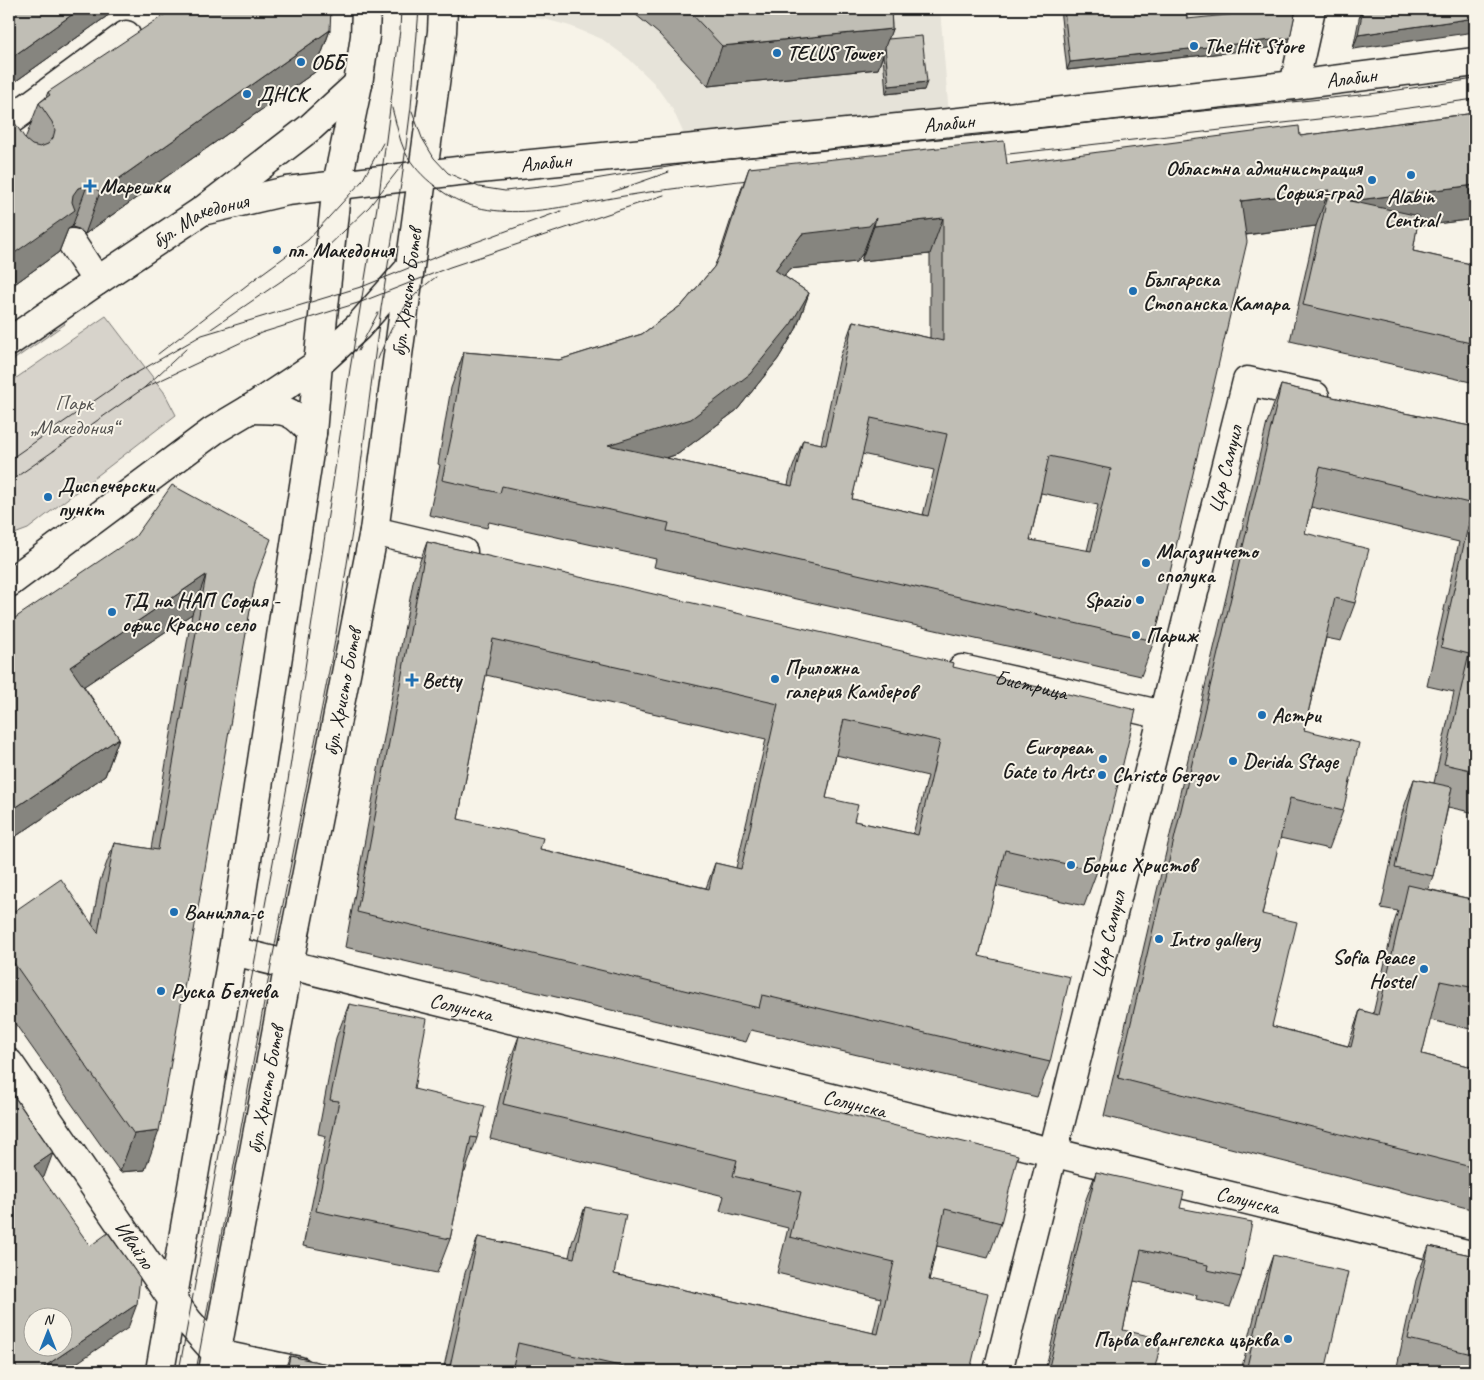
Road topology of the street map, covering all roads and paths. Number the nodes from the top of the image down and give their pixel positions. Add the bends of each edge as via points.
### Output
1 (366, 9) edge
2 (443, 9) edge
3 (1311, 9) edge
4 (126, 36) dead end
5 (1475, 62) edge
6 (358, 84) junction
7 (1294, 85) junction
8 (9, 122) edge
9 (422, 176) junction
10 (336, 184) junction
11 (202, 211) junction
12 (72, 243) edge
13 (409, 269) junction
14 (97, 281) junction
15 (9, 342) edge
16 (318, 364) junction
17 (1342, 402) edge
18 (250, 409) junction
19 (312, 432) junction
20 (374, 531) junction
21 (486, 558) edge
22 (9, 583) edge
23 (940, 664) edge
24 (1163, 715) junction
25 (233, 951) junction
26 (289, 964) junction
27 (9, 1063) edge
28 (1053, 1152) junction
29 (1475, 1256) edge
30 (172, 1299) junction
31 (215, 1362) edge
32 (160, 1371) edge
33 (299, 1371) edge
34 (998, 1371) edge

1 - 6 street
2 - 9 street, бул. Христо Ботев
3 - 7 street
4 - 8 street
5 - 7 street, Алабин
6 - 10 street
6 - 11 street via 311,127
7 - 9 street, Алабин
9 - 10 street, бул. Македония
9 - 13 street, бул. Христо Ботев
10 - 11 street, бул. Македония via 287,191
10 - 16 street
11 - 14 street, бул. Македония
12 - 14 street
13 - 16 street via 358,328
13 - 20 street, бул. Христо Ботев
14 - 15 street, бул. Македония
16 - 18 street
16 - 19 street
17 - 24 street, Цар Самуил via 1247,381
18 - 19 street via 291,412
18 - 22 street via 213,431
19 - 25 street
20 - 21 street
20 - 26 street, бул. Христо Ботев
23 - 24 street, Бистрица
24 - 28 street, Цар Самуил
25 - 26 street, Солунска
25 - 30 street
26 - 28 street, Солунска
26 - 31 street, бул. Христо Ботев
27 - 30 street, Ивайло
28 - 29 street, Солунска
28 - 34 street, Цар Самуил
30 - 31 street, Ивайло
30 - 32 street
31 - 33 street

